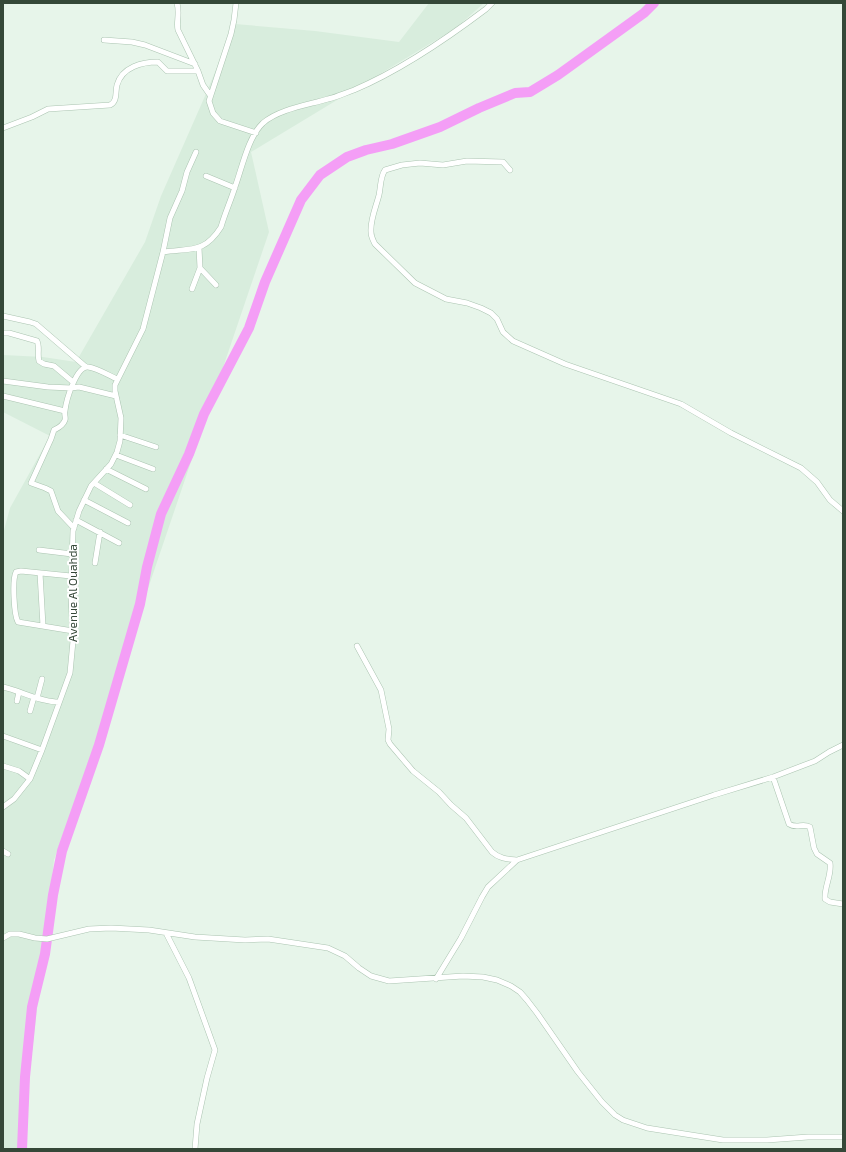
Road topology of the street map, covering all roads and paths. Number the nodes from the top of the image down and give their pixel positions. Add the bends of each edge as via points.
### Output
1 (177, 3) edge
2 (236, 3) edge
3 (492, 3) edge
4 (104, 40) dead end
5 (195, 64) junction
6 (198, 71) junction
7 (210, 95) junction
8 (3, 128) edge
9 (256, 133) junction
10 (196, 152) dead end
11 (510, 170) dead end
12 (206, 176) dead end
13 (235, 188) junction
14 (199, 248) junction
15 (163, 252) junction
16 (200, 268) junction
17 (216, 285) dead end
18 (192, 288) dead end
19 (3, 316) edge
20 (3, 333) edge
21 (86, 367) junction
22 (116, 379) junction
23 (3, 381) edge
24 (73, 382) junction
25 (72, 388) junction
26 (3, 396) edge
27 (116, 396) junction
28 (65, 411) junction
29 (120, 435) junction
30 (156, 447) dead end
31 (116, 455) junction
32 (153, 469) dead end
33 (106, 470) junction
34 (94, 483) junction
35 (146, 489) dead end
36 (84, 500) junction
37 (130, 504) dead end
38 (843, 511) edge
39 (76, 520) junction
40 (128, 523) dead end
41 (74, 528) junction
42 (100, 532) junction
43 (119, 543) dead end
44 (39, 550) dead end
45 (72, 554) junction
46 (95, 563) dead end
47 (40, 573) junction
48 (71, 576) junction
49 (43, 626) junction
50 (73, 631) junction
51 (358, 646) dead end
52 (42, 679) dead end
53 (3, 687) edge
54 (19, 692) junction
55 (35, 698) junction
56 (17, 701) dead end
57 (59, 702) junction
58 (30, 711) dead end
59 (3, 736) edge
60 (843, 745) edge
61 (42, 750) junction
62 (3, 766) edge
63 (774, 777) junction
64 (30, 779) junction
65 (3, 807) edge
66 (517, 860) junction
67 (843, 904) edge
68 (166, 932) junction
69 (3, 938) edge
70 (436, 979) junction
71 (843, 1137) edge
72 (195, 1149) edge

1 - 5 street via 177,27
2 - 7 street via 231,34
3 - 9 street via 432,48 385,74 330,99 282,113 263,123
4 - 5 street via 145,45
5 - 6 street
6 - 7 street
6 - 8 street via 167,71 158,62 149,62 126,70 120,77 113,104 48,109
7 - 9 street via 213,113 220,121
9 - 13 street
10 - 15 street, Avenue Al Ouahda via 170,218
11 - 38 street via 503,162 467,161 443,165 408,164 385,170 372,223 372,239 415,283 446,299 467,303 491,313 503,332 513,341 565,364 696,411 801,468
12 - 13 street
13 - 14 street via 221,227 204,246
14 - 15 street
14 - 16 street
15 - 22 street, Avenue Al Ouahda via 144,329
16 - 17 street
16 - 18 street
19 - 21 street via 36,324
20 - 24 street via 37,341 39,361 54,366
21 - 22 street
21 - 24 street via 77,374
22 - 27 street, Avenue Al Ouahda
23 - 25 street
24 - 25 street
25 - 27 street via 79,387
25 - 28 street
26 - 28 street
27 - 29 street, Avenue Al Ouahda via 121,418
28 - 41 street via 65,420 60,428 54,430 31,483 51,491 58,511
29 - 30 street
29 - 31 street, Avenue Al Ouahda
31 - 32 street
31 - 33 street, Avenue Al Ouahda
33 - 34 street, Avenue Al Ouahda
33 - 35 street
34 - 36 street, Avenue Al Ouahda
34 - 37 street
36 - 39 street, Avenue Al Ouahda
36 - 40 street
39 - 41 street, Avenue Al Ouahda
39 - 42 street
41 - 45 street, Avenue Al Ouahda
42 - 43 street
42 - 46 street
44 - 45 street
45 - 48 street, Avenue Al Ouahda
47 - 48 street
47 - 49 street
47 - 49 street via 16,572 16,620 20,624
48 - 50 street, Avenue Al Ouahda
49 - 50 street
50 - 57 street, Avenue Al Ouahda via 70,673
51 - 66 street via 381,690 390,744 413,771 440,792 466,818 492,852 504,859
52 - 55 street
53 - 54 street
54 - 55 street
54 - 56 street
55 - 57 street
55 - 58 street
57 - 61 street, Avenue Al Ouahda
59 - 61 street
60 - 63 street via 815,761
61 - 64 street, Avenue Al Ouahda
62 - 64 street
63 - 66 street
63 - 67 street via 789,824 810,827 817,854 830,863 824,899
64 - 65 street, Avenue Al Ouahda via 14,799
66 - 70 street via 488,887
68 - 69 street via 111,928 89,929 48,939 19,934 10,934
68 - 70 street via 245,940 268,939 319,946 338,952 371,976 381,979
68 - 72 street via 189,978 215,1050 197,1124
70 - 71 street via 483,977 497,980 520,992 578,1072 602,1102 622,1120 647,1128 724,1140

